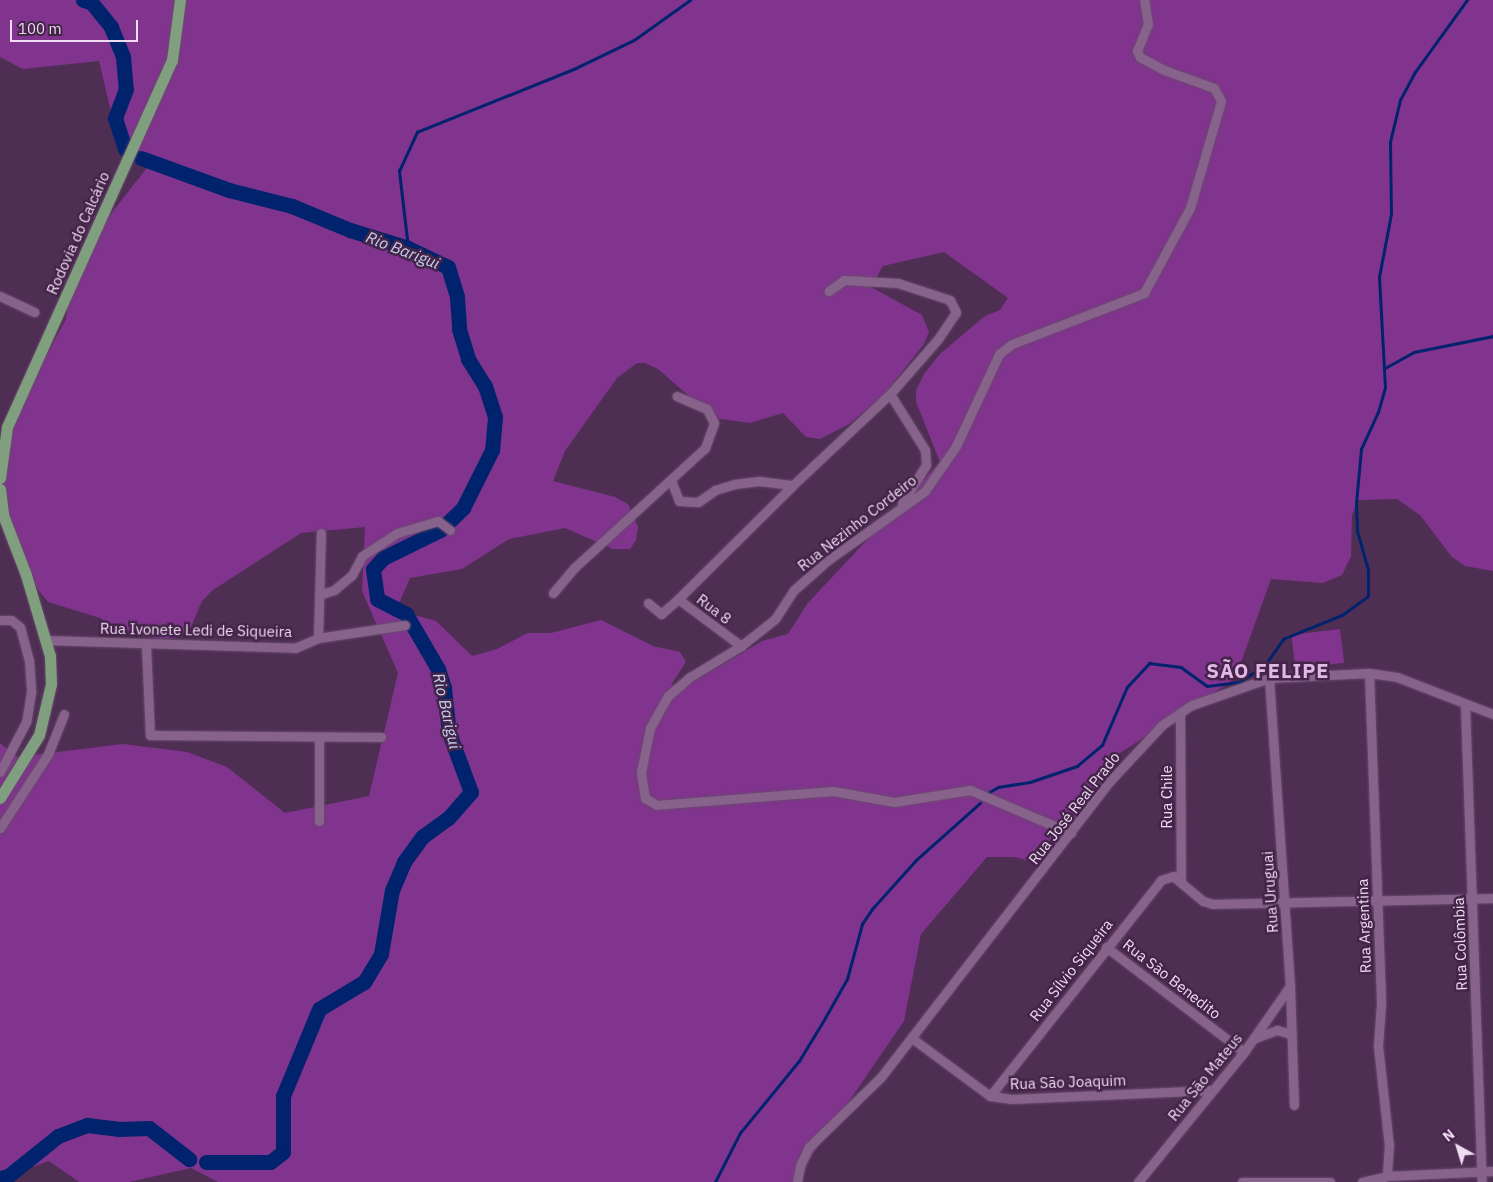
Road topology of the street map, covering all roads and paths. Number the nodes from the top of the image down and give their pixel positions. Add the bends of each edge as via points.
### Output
1 (180, 0) edge
2 (1144, 0) edge
3 (829, 291) dead end
4 (0, 296) edge
5 (34, 312) dead end
6 (890, 394) junction
7 (677, 396) dead end
8 (0, 478) edge
9 (671, 480) junction
10 (792, 485) junction
11 (0, 489) edge
12 (898, 510) junction
13 (450, 530) dead end
14 (321, 533) dead end
15 (553, 593) dead end
16 (319, 594) junction
17 (678, 599) junction
18 (648, 603) dead end
19 (0, 620) edge
20 (405, 625) dead end
21 (318, 638) junction
22 (45, 640) junction
23 (146, 645) junction
24 (741, 646) junction
25 (1369, 673) junction
26 (1269, 678) junction
27 (1465, 705) junction
28 (1180, 713) junction
29 (64, 714) dead end
30 (1493, 714) edge
31 (320, 737) junction
32 (381, 737) dead end
33 (0, 772) edge
34 (0, 798) edge
35 (319, 821) dead end
36 (0, 828) edge
37 (1071, 833) junction
38 (1181, 880) junction
39 (1493, 898) edge
40 (1472, 899) junction
41 (1284, 900) junction
42 (1377, 903) junction
43 (1106, 946) junction
44 (1290, 986) junction
45 (1291, 1034) junction
46 (1254, 1038) junction
47 (913, 1039) junction
48 (1244, 1052) junction
49 (1213, 1090) junction
50 (990, 1096) junction
51 (1294, 1104) dead end
52 (1493, 1171) edge
53 (1482, 1172) junction
54 (1387, 1176) junction
55 (1297, 1181) edge
56 (797, 1182) edge
57 (1138, 1182) edge
58 (1242, 1182) edge
59 (1330, 1182) edge
60 (1362, 1182) edge
61 (1482, 1182) edge

1 - 8 main road, Rodovia do Calcário via 172,60 7,427
2 - 12 street, Rua Nezinho Cordeiro via 1148,24 1137,51 1145,61 1214,88 1221,102 1193,201 1150,282 1138,296 1012,344 999,354 956,446 925,491
3 - 6 street via 844,280 862,279 898,283 950,300 956,312 938,339
4 - 5 street
6 - 10 street
6 - 12 street via 925,450 926,465
7 - 9 street via 707,409 714,423 705,448
9 - 10 street via 679,501 688,502 698,502 715,490 735,484 759,481
9 - 15 street via 574,568
10 - 17 street
11 - 22 main road via 3,515 26,574
12 - 24 street, Rua Nezinho Cordeiro via 828,560 794,590 775,619
13 - 16 street via 438,521 397,533 362,556 352,576 334,590
14 - 16 street
16 - 21 street
17 - 18 street, Rua 8 via 661,614
17 - 24 street, Rua 8
19 - 33 street via 11,620 20,627 29,660 31,692 26,722
20 - 21 street, Rua Ivonete Ledi de Siqueira
21 - 23 street, Rua Ivonete Ledi de Siqueira via 295,648
22 - 23 street, Rua Ivonete Ledi de Siqueira
22 - 34 main road via 51,684 39,735
23 - 31 street via 150,735
24 - 37 street, Rua Nezinho Cordeiro via 690,677 668,696 650,728 641,772 645,798 657,805 833,791 894,802 970,790
25 - 26 street, Rua José Real Prado
25 - 27 street, Rua José Real Prado via 1397,677
25 - 42 street, Rua Argentina
26 - 28 street, Rua José Real Prado via 1192,705
26 - 41 street, Rua Uruguai
27 - 30 street, Rua José Real Prado
27 - 40 street, Rua Colômbia
28 - 37 street, Rua José Real Prado via 1162,725 1110,781
28 - 38 street, Rua Chile
29 - 36 street via 48,754
31 - 32 street
31 - 35 street
37 - 47 street, Rua José Real Prado
38 - 41 street via 1203,901 1213,904
38 - 43 street, Rua Sílvio Siqueira via 1173,876 1161,880
39 - 40 street
40 - 42 street
40 - 53 street, Rua Colômbia
41 - 42 street
41 - 44 street, Rua Uruguai
42 - 54 street, Rua Argentina via 1381,1004 1378,1046 1390,1146
43 - 48 street, Rua São Benedito
43 - 50 street, Rua Sílvio Siqueira
44 - 45 street, Rua Uruguai
44 - 46 street, Rua São Mateus
45 - 46 street via 1277,1030
45 - 51 street, Rua Uruguai
46 - 48 street, Rua São Mateus
47 - 50 street, Rua São Joaquim
47 - 56 street, Rua José Real Prado via 881,1077 809,1147
48 - 49 street, Rua São Mateus
49 - 50 street, Rua São Joaquim via 1012,1099
49 - 57 street, Rua São Mateus
52 - 53 street
53 - 54 street
53 - 61 street, Rua Colômbia
54 - 60 street
55 - 58 street
55 - 59 street

